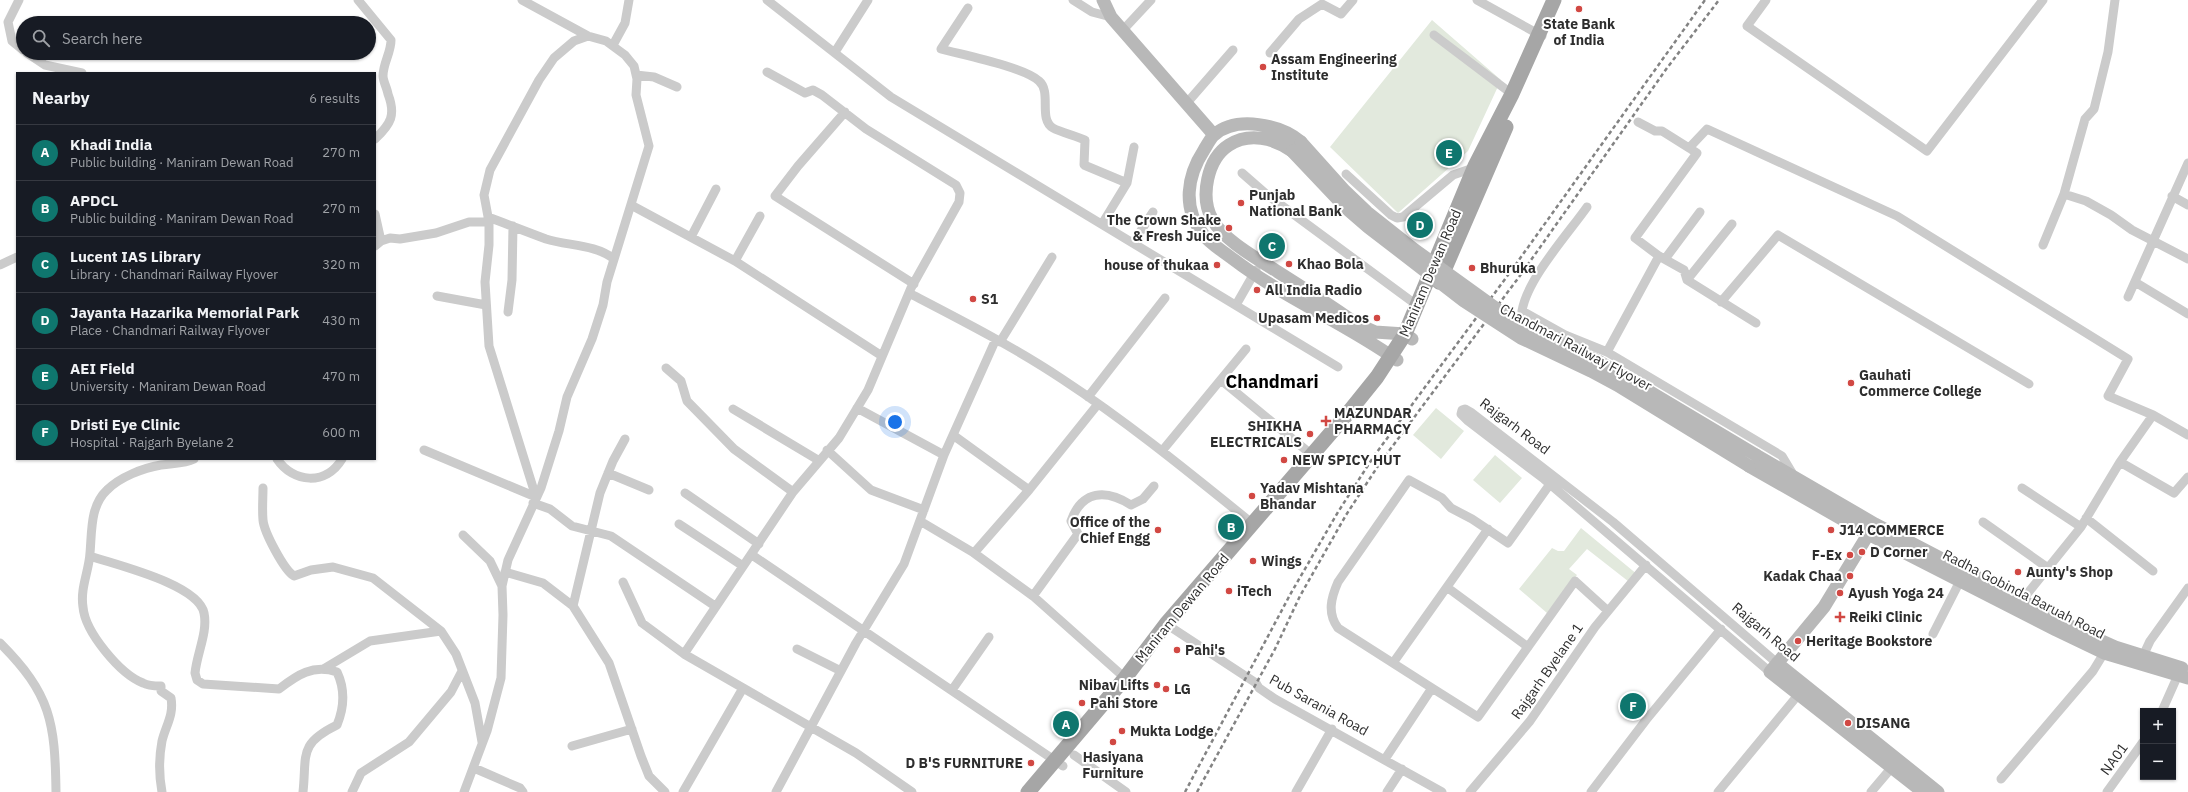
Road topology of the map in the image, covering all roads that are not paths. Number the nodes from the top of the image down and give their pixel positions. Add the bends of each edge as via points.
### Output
1 (19, 0) edge
2 (358, 0) edge
3 (522, 0) edge
4 (629, 0) edge
5 (767, 0) edge
6 (868, 0) edge
7 (1073, 0) edge
8 (1104, 0) edge
9 (1151, 0) edge
10 (1353, 0) edge
11 (1477, 0) edge
12 (1554, 0) edge
13 (1564, 0) edge
14 (1766, 0) edge
15 (2043, 0) edge
16 (2115, 0) edge
17 (968, 8) dead end
18 (372, 16) edge
19 (1112, 16) junction
20 (376, 21) edge
21 (1123, 30) junction
22 (1434, 35) dead end
23 (588, 36) junction
24 (1542, 36) junction
25 (16, 44) edge
26 (613, 45) junction
27 (1233, 50) dead end
28 (835, 52) junction
29 (1270, 53) dead end
30 (37, 60) edge
31 (77, 72) edge
32 (768, 72) dead end
33 (636, 74) junction
34 (677, 88) dead end
35 (1512, 94) junction
36 (1186, 104) junction
37 (845, 112) junction
38 (1638, 122) dead end
39 (1214, 135) junction
40 (376, 138) edge
41 (1296, 146) junction
42 (1134, 147) dead end
43 (1689, 148) junction
44 (2188, 163) edge
45 (1480, 169) junction
46 (1242, 173) dead end
47 (1346, 174) dead end
48 (1127, 183) junction
49 (716, 189) dead end
50 (2064, 194) junction
51 (2172, 196) junction
52 (631, 205) junction
53 (2188, 205) edge
54 (1587, 207) dead end
55 (1153, 212) dead end
56 (1700, 212) dead end
57 (760, 216) dead end
58 (489, 219) junction
59 (376, 224) edge
60 (1102, 224) junction
61 (1732, 224) dead end
62 (513, 226) junction
63 (691, 237) junction
64 (2154, 241) junction
65 (378, 243) edge
66 (1134, 243) junction
67 (2043, 245) dead end
68 (16, 258) edge
69 (1052, 258) dead end
70 (1662, 258) junction
71 (614, 259) junction
72 (2188, 259) edge
73 (735, 261) junction
74 (1263, 262) junction
75 (0, 266) edge
76 (1252, 274) junction
77 (1686, 280) junction
78 (2135, 282) junction
79 (914, 284) junction
80 (909, 293) junction
81 (437, 296) dead end
82 (2128, 297) dead end
83 (1165, 298) dead end
84 (1722, 302) junction
85 (486, 305) junction
86 (1236, 305) junction
87 (1418, 306) junction
88 (508, 312) dead end
89 (2188, 314) edge
90 (1756, 323) dead end
91 (1409, 337) junction
92 (998, 340) junction
93 (1246, 349) dead end
94 (1606, 352) junction
95 (882, 356) junction
96 (1394, 358) junction
97 (1338, 367) dead end
98 (666, 368) dead end
99 (1221, 380) junction
100 (2029, 384) dead end
101 (1088, 397) junction
102 (1098, 404) junction
103 (857, 408) junction
104 (734, 409) dead end
105 (2153, 415) junction
106 (953, 435) junction
107 (2188, 435) edge
108 (625, 439) dead end
109 (424, 450) dead end
110 (827, 450) junction
111 (1162, 451) junction
112 (944, 455) junction
113 (1312, 455) junction
114 (192, 460) edge
115 (278, 460) edge
116 (341, 460) edge
117 (818, 460) junction
118 (2120, 462) junction
119 (608, 473) junction
120 (2188, 477) edge
121 (1550, 484) junction
122 (1792, 484) junction
123 (1154, 486) dead end
124 (263, 488) dead end
125 (2022, 488) dead end
126 (649, 490) dead end
127 (1029, 490) junction
128 (793, 492) junction
129 (685, 493) dead end
130 (535, 500) junction
131 (924, 510) junction
132 (2086, 518) junction
133 (920, 521) junction
134 (1983, 522) dead end
135 (679, 524) dead end
136 (1253, 524) junction
137 (2081, 527) junction
138 (1488, 529) junction
139 (1871, 529) junction
140 (592, 531) junction
141 (463, 535) dead end
142 (759, 544) junction
143 (974, 553) junction
144 (752, 555) junction
145 (90, 556) junction
146 (1646, 565) junction
147 (743, 566) junction
148 (2048, 568) junction
149 (2153, 571) dead end
150 (505, 572) junction
151 (1960, 581) junction
152 (623, 582) dead end
153 (502, 586) junction
154 (1448, 588) junction
155 (2188, 588) edge
156 (1033, 596) junction
157 (2018, 605) junction
158 (573, 606) junction
159 (715, 606) junction
160 (1608, 611) junction
161 (1169, 627) junction
162 (1721, 629) junction
163 (441, 631) junction
164 (863, 631) junction
165 (1933, 634) dead end
166 (989, 637) dead end
167 (0, 643) edge
168 (1528, 647) junction
169 (797, 649) dead end
170 (2104, 653) junction
171 (684, 654) junction
172 (2143, 656) junction
173 (1393, 663) junction
174 (325, 668) junction
175 (1773, 668) junction
176 (462, 671) junction
177 (841, 671) junction
178 (2185, 674) edge
179 (1125, 678) junction
180 (743, 688) junction
181 (1432, 688) junction
182 (952, 690) junction
183 (1798, 694) junction
184 (2164, 708) edge
185 (810, 728) junction
186 (632, 729) junction
187 (1332, 729) junction
188 (482, 743) junction
189 (2142, 744) edge
190 (572, 746) dead end
191 (1074, 755) junction
192 (1385, 759) junction
193 (1059, 763) junction
194 (1893, 766) junction
195 (474, 768) junction
196 (1402, 770) junction
197 (2001, 779) dead end
198 (56, 792) edge
199 (162, 792) edge
200 (303, 792) edge
201 (352, 792) edge
202 (464, 792) edge
203 (523, 792) edge
204 (665, 792) edge
205 (683, 792) edge
206 (776, 792) edge
207 (912, 792) edge
208 (1028, 792) edge
209 (1040, 792) edge
210 (1126, 792) edge
211 (1296, 792) edge
212 (1387, 792) edge
213 (1442, 792) edge
214 (1470, 792) edge
215 (1591, 792) edge
216 (1718, 792) edge
217 (1871, 792) edge
218 (1923, 792) edge
219 (1938, 792) edge
220 (2107, 792) edge

1 - 25 street via 8,22 12,41
2 - 18 street
3 - 23 street
4 - 26 street via 625,23
5 - 28 street
6 - 28 street
7 - 19 street via 1092,12
8 - 19 main road
9 - 21 street
10 - 29 street via 1341,14 1322,4 1300,19
11 - 24 street
12 - 24 main road, Maniram Dewan Road
13 - 24 main road, Maniram Dewan Road
14 - 15 street via 1747,26 1927,151
16 - 50 street via 2108,52 2094,109 2085,120
17 - 48 street via 941,49 1024,72 1040,81 1045,92 1046,118 1052,128 1085,140 1084,165
19 - 21 main road
20 - 40 street via 391,40 391,51 383,76 393,108 386,128
21 - 36 main road
22 - 35 street
23 - 26 street
23 - 58 street via 574,41 554,58 523,109 490,170 484,195
24 - 35 main road, Maniram Dewan Road
24 - 45 main road, Maniram Dewan Road
26 - 33 street via 634,66
27 - 36 street
28 - 60 street via 891,97
30 - 31 street via 46,66
32 - 37 street via 805,93 813,90
33 - 34 street via 654,76
33 - 52 street via 636,95 649,146
35 - 45 main road, Maniram Dewan Road
36 - 39 main road
37 - 79 street via 866,129 956,185 960,193 959,202
37 - 79 street via 775,196
38 - 43 street via 1655,131 1662,131
39 - 41 main road, Chandmari Railway Flyover via 1227,129 1255,124 1291,134
39 - 76 main road via 1192,171 1188,186 1193,216 1203,235
41 - 74 main road, Chandmari Railway Flyover via 1266,138 1237,141 1221,152 1209,174 1206,197 1212,220 1226,236
41 - 122 main road, Chandmari Railway Flyover, bridge via 1367,212 1415,250 1508,316 1538,334 1600,362 1756,455
41 - 122 main road, Chandmari Railway Flyover, bridge via 1346,208 1464,301 1521,338 1617,385 1749,466
42 - 48 street
43 - 70 street via 1697,153 1636,238
43 - 105 street via 1707,129 1897,216 2128,359 2108,396
44 - 51 street
45 - 47 street via 1453,175 1403,217 1397,218
45 - 87 main road, Maniram Dewan Road
45 - 91 main road, Maniram Dewan Road via 1452,255
46 - 87 street via 1266,194
48 - 60 street
49 - 63 street
50 - 64 street via 2086,201
50 - 67 street
51 - 53 street
51 - 64 street
52 - 63 street
52 - 71 street
54 - 94 street via 1524,298 1522,311 1564,335
55 - 66 street
56 - 70 street
57 - 73 street
58 - 62 street
58 - 65 street via 469,222 436,233
58 - 85 street
59 - 65 street
60 - 66 street
61 - 77 street
62 - 71 street via 548,239 591,248
62 - 88 street via 512,280
63 - 73 street
64 - 72 street
64 - 78 street
66 - 86 street
68 - 75 street
69 - 92 street
70 - 77 street via 1684,270
70 - 94 street
71 - 130 street via 603,306 567,397 557,438
73 - 95 street
74 - 76 street
74 - 91 main road via 1358,324 1375,332
76 - 86 street
76 - 96 main road
77 - 84 street
78 - 82 street
78 - 89 street
79 - 80 street
80 - 92 street
80 - 95 street
81 - 85 street
83 - 101 street
84 - 90 street
84 - 100 street via 1778,235
85 - 130 street via 489,346
86 - 97 street
87 - 91 main road, Maniram Dewan Road
91 - 96 main road, Maniram Dewan Road
92 - 101 street via 1062,378
92 - 106 street
93 - 99 street
94 - 122 street via 1782,456
95 - 103 street via 868,390
96 - 113 main road, Maniram Dewan Road
96 - 161 main road, Maniram Dewan Road via 1384,382 1355,418
98 - 128 street via 680,381 687,401 734,449
99 - 111 street
99 - 113 street
101 - 102 street
102 - 111 street
102 - 127 street
103 - 110 street
103 - 112 street
104 - 117 street
105 - 107 street
105 - 118 street
106 - 112 street
106 - 127 street
108 - 119 street
109 - 130 street
110 - 117 street
110 - 131 street via 871,490
111 - 136 street
112 - 131 street
113 - 136 main road, Maniram Dewan Road
114 - 145 street via 146,469 106,490 94,512
115 - 116 street via 292,474 304,479 316,478 329,472
117 - 128 street
118 - 120 street via 2174,493
118 - 132 street
119 - 126 street
119 - 140 street via 600,493
121 - 138 street via 1508,543
121 - 146 street, Rajgarh Road
121 - 175 street, Rajgarh Road via 1468,421 1461,414 1462,410 1472,413 1613,522
122 - 139 main road, Radha Gobinda Baruah Road
123 - 156 street via 1143,499 1131,505 1119,497 1104,494 1088,498 1075,508 1071,521 1078,534
124 - 163 street via 263,521 270,541 288,573 294,576 311,570 333,567 373,578
125 - 137 street
127 - 143 street
128 - 142 street
129 - 142 street
130 - 140 street via 572,526
130 - 150 street
131 - 133 street
132 - 137 street
132 - 149 street
133 - 143 street
133 - 164 street via 904,564
134 - 148 street
135 - 147 street
136 - 161 main road, Maniram Dewan Road
137 - 148 street
138 - 154 street
138 - 173 street via 1451,508 1429,489 1409,480 1338,582 1330,611 1332,620 1338,628
139 - 151 main road, Radha Gobinda Baruah Road
139 - 157 main road, Radha Gobinda Baruah Road
139 - 175 main road via 1824,607
140 - 158 street
140 - 159 street via 611,536
141 - 153 street via 490,561
142 - 144 street
143 - 156 street
144 - 147 street
144 - 164 street
145 - 174 street via 172,583 198,599 204,611 205,624 195,673 197,680 203,684 279,689 298,674
145 - 199 street via 82,594 85,617 90,630 134,679 147,685 161,686 161,691 171,698 173,710 162,743
146 - 160 street, Rajgarh Byelane 1
146 - 162 street, Rajgarh Road
147 - 159 street
148 - 157 street
150 - 153 street
150 - 158 street via 543,583
151 - 157 main road, Radha Gobinda Baruah Road
151 - 165 street
152 - 171 street via 642,623
153 - 188 street via 501,678
154 - 168 street
154 - 173 street
155 - 172 street via 2150,641
156 - 179 street
157 - 170 main road, Radha Gobinda Baruah Road
157 - 172 main road, Radha Gobinda Baruah Road
158 - 186 street via 609,663
159 - 171 street
160 - 168 street via 1575,581
160 - 214 street, Rajgarh Byelane 1 via 1564,669 1530,722
161 - 179 main road, Maniram Dewan Road
161 - 187 street, Pub Sarania Road via 1256,683 1258,688
161 - 191 main road, Maniram Dewan Road
162 - 175 street, Rajgarh Road
162 - 215 street
163 - 174 street via 370,641
163 - 176 street via 456,654
164 - 177 street
164 - 182 street
166 - 182 street
167 - 198 street via 35,684 48,708 52,728
168 - 181 street via 1478,717
169 - 177 street
170 - 178 main road, Radha Gobinda Baruah Road
170 - 197 street via 2093,671
171 - 180 street
172 - 178 main road, Radha Gobinda Baruah Road
173 - 181 street
174 - 200 street via 337,672 341,681 343,712 337,725 321,733 311,743 305,755
175 - 183 main road, Rajgarh Road
175 - 219 main road, Rajgarh Road
176 - 188 street via 475,703
176 - 201 street via 451,692 409,742 361,773
177 - 185 street
178 - 184 street
179 - 193 main road, Maniram Dewan Road
180 - 185 street
180 - 205 street
181 - 192 street
182 - 193 street
183 - 194 main road, Rajgarh Road
183 - 216 street
185 - 206 street
185 - 207 street via 856,753
186 - 190 street
186 - 204 street via 649,776
187 - 192 street, Pub Sarania Road
187 - 211 street
188 - 195 street
189 - 220 street, NA01
191 - 193 main road, Maniram Dewan Road
191 - 210 street
192 - 196 street, Pub Sarania Road
193 - 208 main road, Maniram Dewan Road
193 - 209 main road, Maniram Dewan Road
194 - 217 street
194 - 218 main road, Rajgarh Road
195 - 202 street
195 - 203 street via 520,788
196 - 212 street
196 - 213 street, Pub Sarania Road

